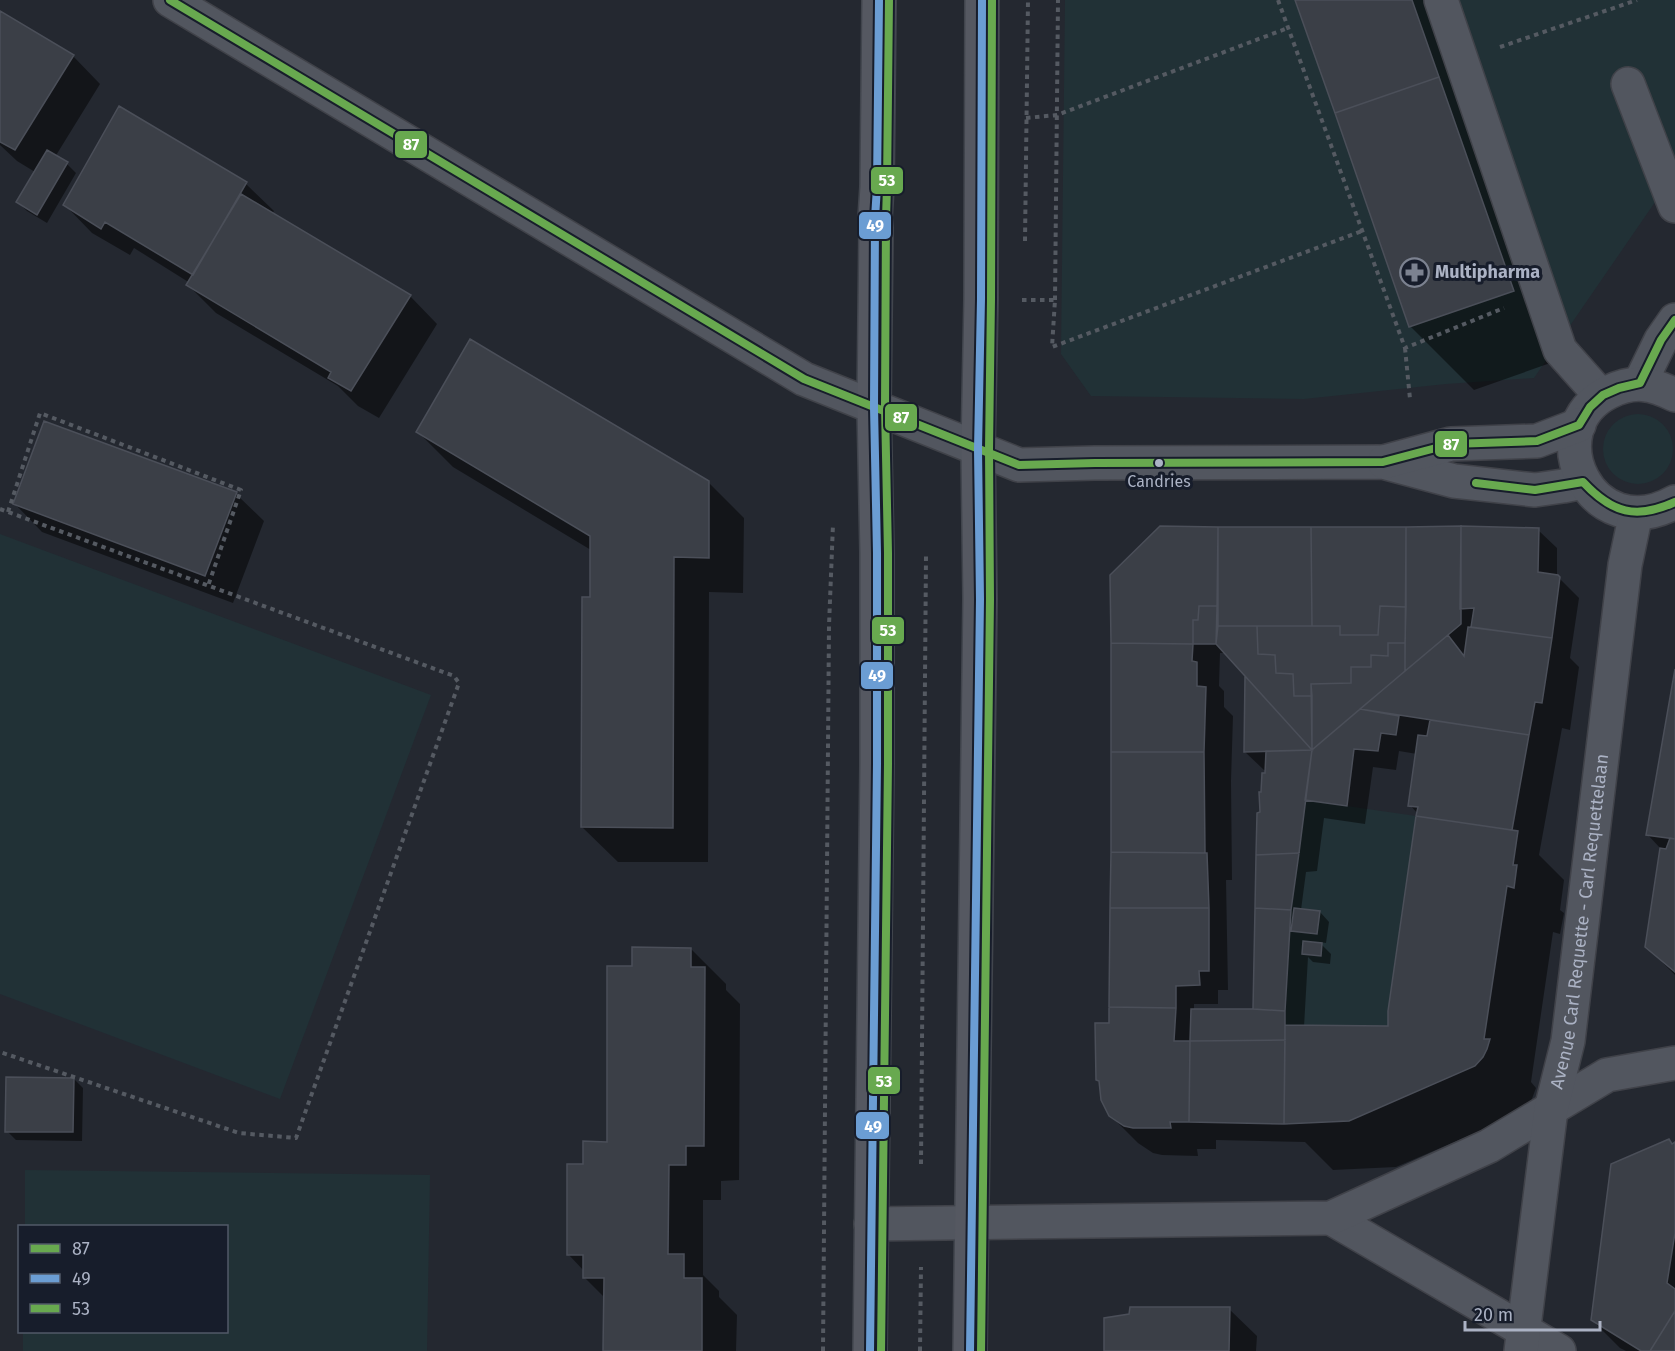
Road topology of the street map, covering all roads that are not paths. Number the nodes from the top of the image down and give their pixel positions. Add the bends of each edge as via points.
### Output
1 (170, 0) edge
2 (879, 0) edge
3 (982, 0) edge
4 (1441, 0) edge
5 (1628, 84) dead end
6 (1675, 206) edge
7 (1675, 320) edge
8 (1640, 383) junction
9 (1675, 395) edge
10 (1601, 396) junction
11 (874, 407) junction
12 (1579, 425) junction
13 (978, 449) junction
14 (1383, 462) junction
15 (1583, 482) junction
16 (1675, 502) edge
17 (1636, 513) junction
18 (1675, 1063) edge
19 (1551, 1108) junction
20 (1331, 1218) junction
21 (971, 1223) junction
22 (871, 1224) junction
23 (1522, 1340) edge
24 (870, 1351) edge
25 (970, 1351) edge
26 (1559, 1351) edge

1 - 11 street via 804,379
2 - 11 main road
3 - 13 main road
4 - 10 street via 1560,350
5 - 6 street
7 - 8 street
8 - 9 street
8 - 10 street
10 - 12 street via 1587,409
11 - 13 street
11 - 22 main road via 878,764
12 - 14 street via 1537,441 1451,444
12 - 15 street via 1576,464
13 - 14 street via 1019,465
13 - 21 main road via 980,599
14 - 15 street via 1454,481 1535,490
15 - 17 street via 1606,504
16 - 17 street via 1655,511
17 - 19 street, Avenue Carl Requette - Carl Requettelaan via 1624,565 1568,1041
18 - 19 street via 1607,1075
19 - 20 street via 1489,1146
19 - 23 street, Avenue Carl Requette - Carl Requettelaan
20 - 21 street
20 - 23 street
21 - 22 street
21 - 25 main road
22 - 24 main road
23 - 26 street

